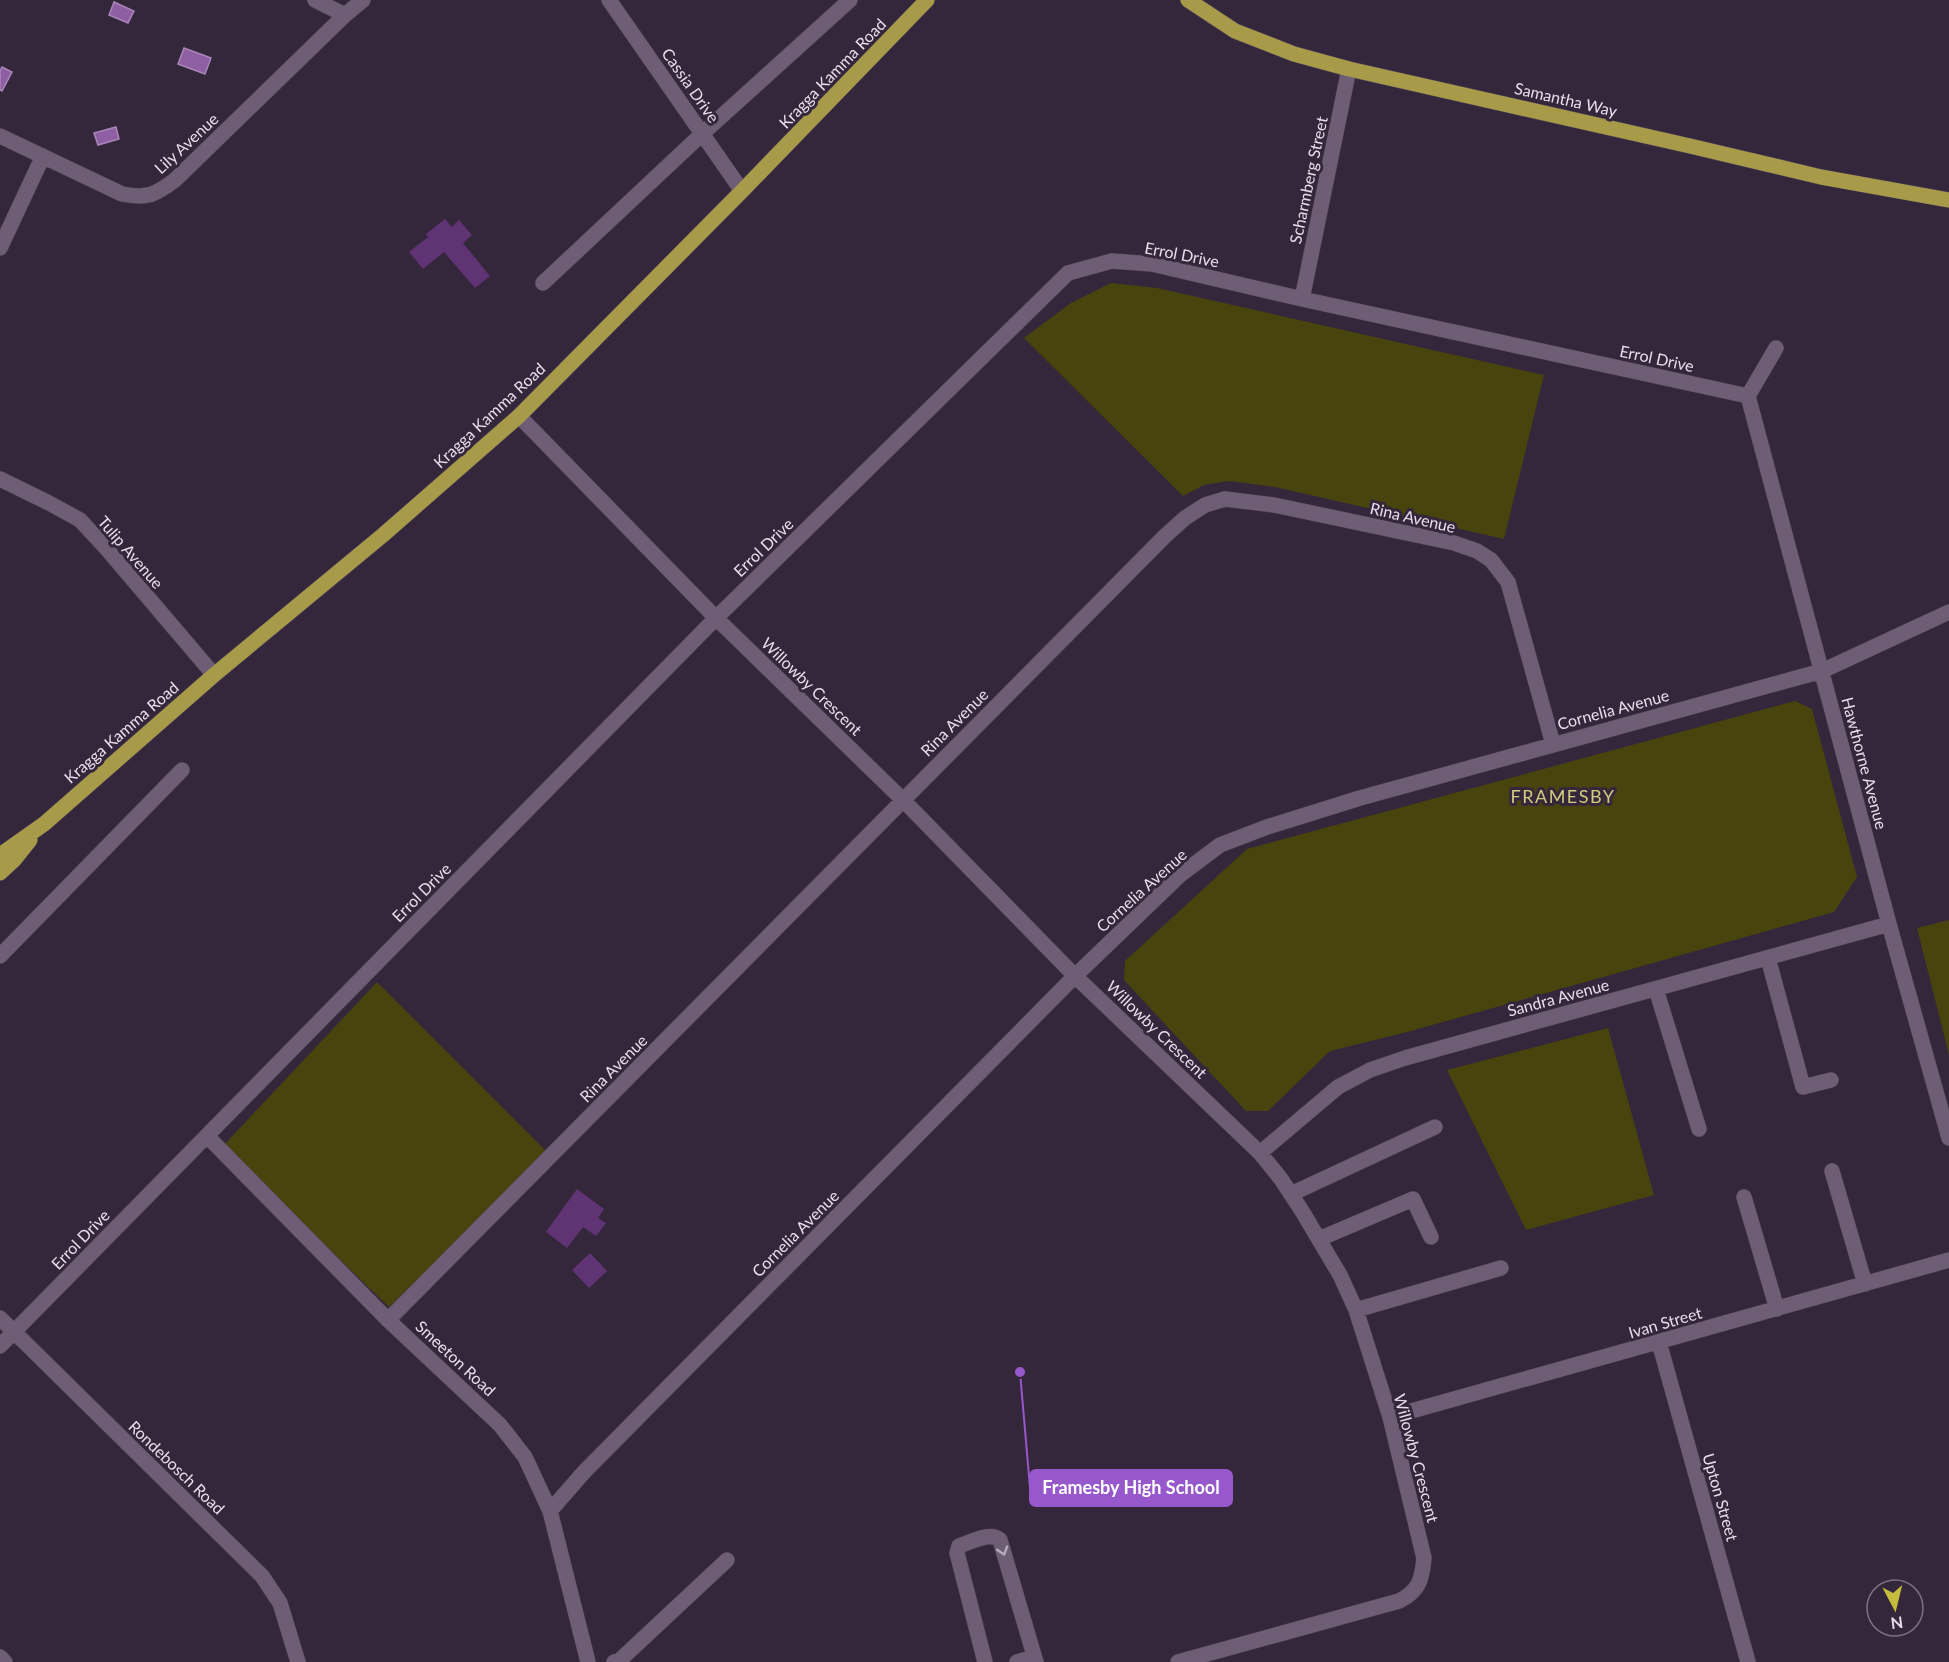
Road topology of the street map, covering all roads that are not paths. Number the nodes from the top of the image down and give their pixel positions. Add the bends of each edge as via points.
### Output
1 (315, 0) edge
2 (363, 0) edge
3 (609, 0) edge
4 (850, 0) edge
5 (927, 0) edge
6 (1188, 0) edge
7 (345, 15) junction
8 (1349, 69) junction
9 (703, 133) junction
10 (0, 135) edge
11 (43, 156) junction
12 (742, 191) junction
13 (1949, 200) edge
14 (0, 248) edge
15 (543, 284) dead end
16 (1302, 299) junction
17 (1776, 348) dead end
18 (1748, 396) junction
19 (519, 416) junction
20 (0, 479) edge
21 (1949, 612) edge
22 (716, 618) junction
23 (1822, 671) junction
24 (213, 675) junction
25 (1552, 744) junction
26 (182, 770) dead end
27 (903, 800) junction
28 (44, 824) junction
29 (0, 855) edge
30 (0, 873) edge
31 (1889, 924) junction
32 (0, 956) edge
33 (1768, 958) junction
34 (1075, 976) junction
35 (1656, 989) junction
36 (1831, 1080) dead end
37 (1435, 1127) dead end
38 (1699, 1130) dead end
39 (207, 1136) junction
40 (1949, 1138) edge
41 (1260, 1153) junction
42 (1832, 1171) dead end
43 (1291, 1194) junction
44 (1744, 1197) dead end
45 (1431, 1238) dead end
46 (1319, 1239) junction
47 (1949, 1260) edge
48 (1501, 1268) dead end
49 (1865, 1284) junction
50 (1777, 1309) junction
51 (1356, 1310) junction
52 (0, 1318) edge
53 (388, 1320) junction
54 (14, 1332) junction
55 (1659, 1342) junction
56 (0, 1346) edge
57 (1390, 1417) junction
58 (550, 1511) junction
59 (727, 1560) dead end
60 (0, 1657) edge
61 (1035, 1660) edge
62 (5, 1662) edge
63 (298, 1662) edge
64 (588, 1662) edge
65 (614, 1662) edge
66 (985, 1662) edge
67 (1017, 1662) edge
68 (1178, 1662) edge
69 (1748, 1662) edge

1 - 7 street
2 - 7 street, Lily Avenue
3 - 9 street, Cassia Drive
4 - 9 street
5 - 12 main road, Kragga Kamma Road
6 - 8 main road, Samantha Way via 1235,31 1294,54
7 - 11 street, Lily Avenue via 157,193 140,198 122,194
8 - 13 main road, Samantha Way via 1821,177
8 - 16 street, Scharmberg Street
9 - 12 street, Cassia Drive
9 - 15 street
10 - 11 street, Lily Avenue
11 - 14 street
12 - 19 main road, Kragga Kamma Road
16 - 18 street, Errol Drive
16 - 22 street, Errol Drive via 1152,264 1112,261 1068,273
17 - 18 street
18 - 23 street, Hawthorne Avenue
19 - 22 street, Willowby Crescent
19 - 24 main road, Kragga Kamma Road
20 - 24 street, Tulip Avenue via 80,520
21 - 23 street, Cornelia Avenue
22 - 27 street, Willowby Crescent
22 - 39 street, Errol Drive
23 - 25 street, Cornelia Avenue
23 - 31 street, Hawthorne Avenue
24 - 28 main road, Kragga Kamma Road
25 - 27 street, Rina Avenue via 1508,582 1491,560 1454,543 1274,505 1225,500 1205,505 1165,536
25 - 34 street, Cornelia Avenue via 1360,798 1220,845 1180,875
26 - 32 street
27 - 34 street, Willowby Crescent
27 - 53 street, Rina Avenue
28 - 29 main road, Kragga Kamma Road
28 - 30 main road, Kragga Kamma Road
31 - 33 street, Sandra Avenue
31 - 40 street, Hawthorne Avenue
33 - 35 street, Sandra Avenue
33 - 36 street via 1803,1086
34 - 41 street, Willowby Crescent
34 - 58 street, Cornelia Avenue
35 - 38 street
35 - 41 street, Sandra Avenue via 1370,1070 1338,1087
37 - 43 street
39 - 53 street, Smeeton Road
39 - 54 street, Errol Drive
41 - 43 street, Willowby Crescent
42 - 49 street
43 - 46 street, Willowby Crescent
44 - 50 street
45 - 46 street via 1413,1199
46 - 51 street, Willowby Crescent
47 - 49 street, Ivan Street
48 - 51 street
49 - 50 street, Ivan Street
50 - 55 street, Ivan Street
51 - 57 street, Willowby Crescent
52 - 54 street, Rondebosch Road
53 - 58 street, Smeeton Road via 501,1425 525,1457
54 - 56 street, Errol Drive
54 - 63 street, Rondebosch Road via 262,1576 280,1603
55 - 57 street, Ivan Street
55 - 69 street, Upton Street
57 - 68 street, Willowby Crescent via 1424,1558 1415,1590 1399,1601
58 - 64 street, Smeeton Road
59 - 65 street
60 - 62 street
66 -> 61 street via 958,1549 990,1536 1000,1540
61 - 67 street

